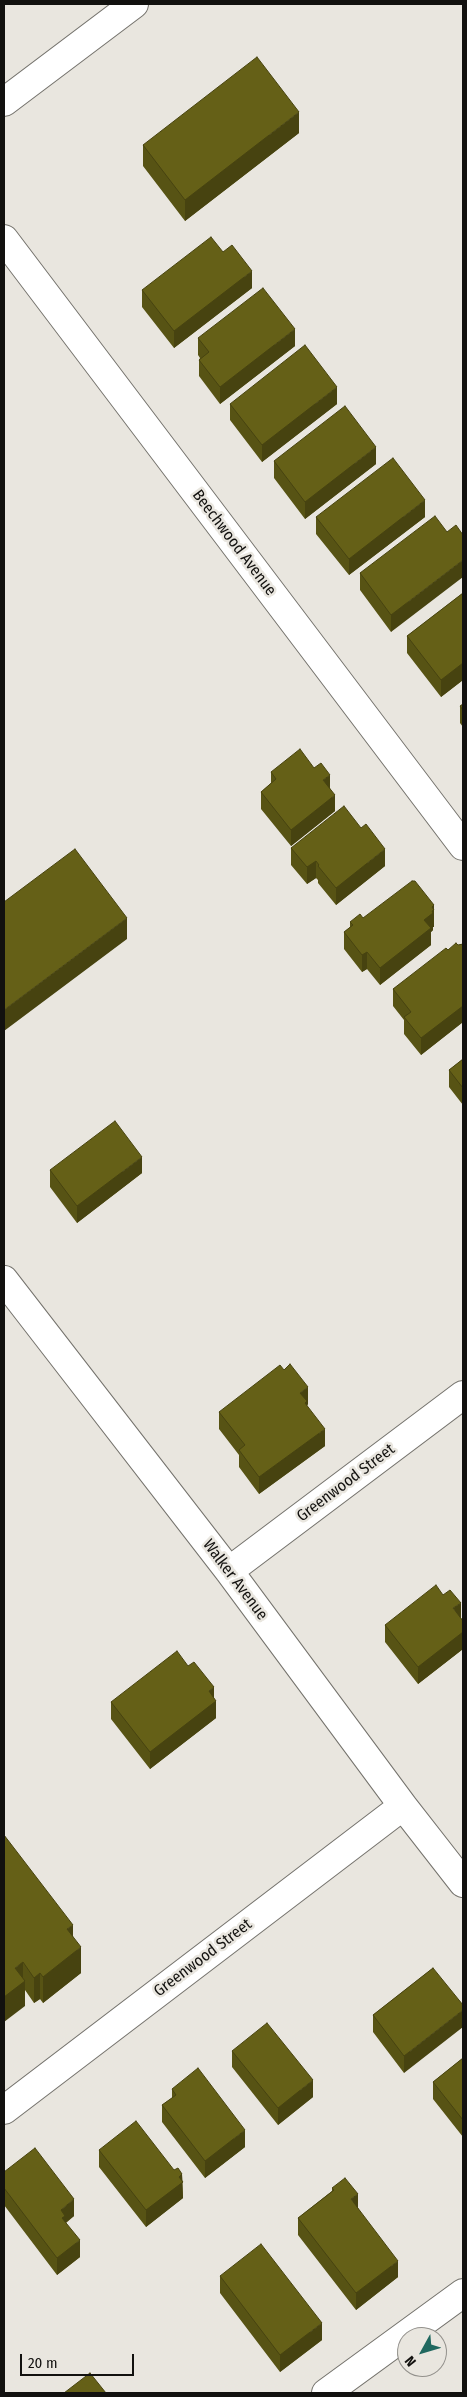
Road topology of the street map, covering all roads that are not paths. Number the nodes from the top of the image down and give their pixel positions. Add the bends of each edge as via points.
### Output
1 (134, 4) edge
2 (4, 102) edge
3 (4, 239) edge
4 (463, 846) edge
5 (4, 1280) edge
6 (463, 1395) edge
7 (229, 1571) junction
8 (403, 1806) junction
9 (463, 1882) edge
10 (4, 2110) edge
11 (463, 2293) edge
12 (326, 2393) edge

1 - 2 street
3 - 4 street, Beechwood Avenue
5 - 7 street, Walker Avenue
6 - 7 street, Greenwood Street
7 - 8 street, Walker Avenue
8 - 9 street, Walker Avenue
8 - 10 street, Greenwood Street
11 - 12 street

